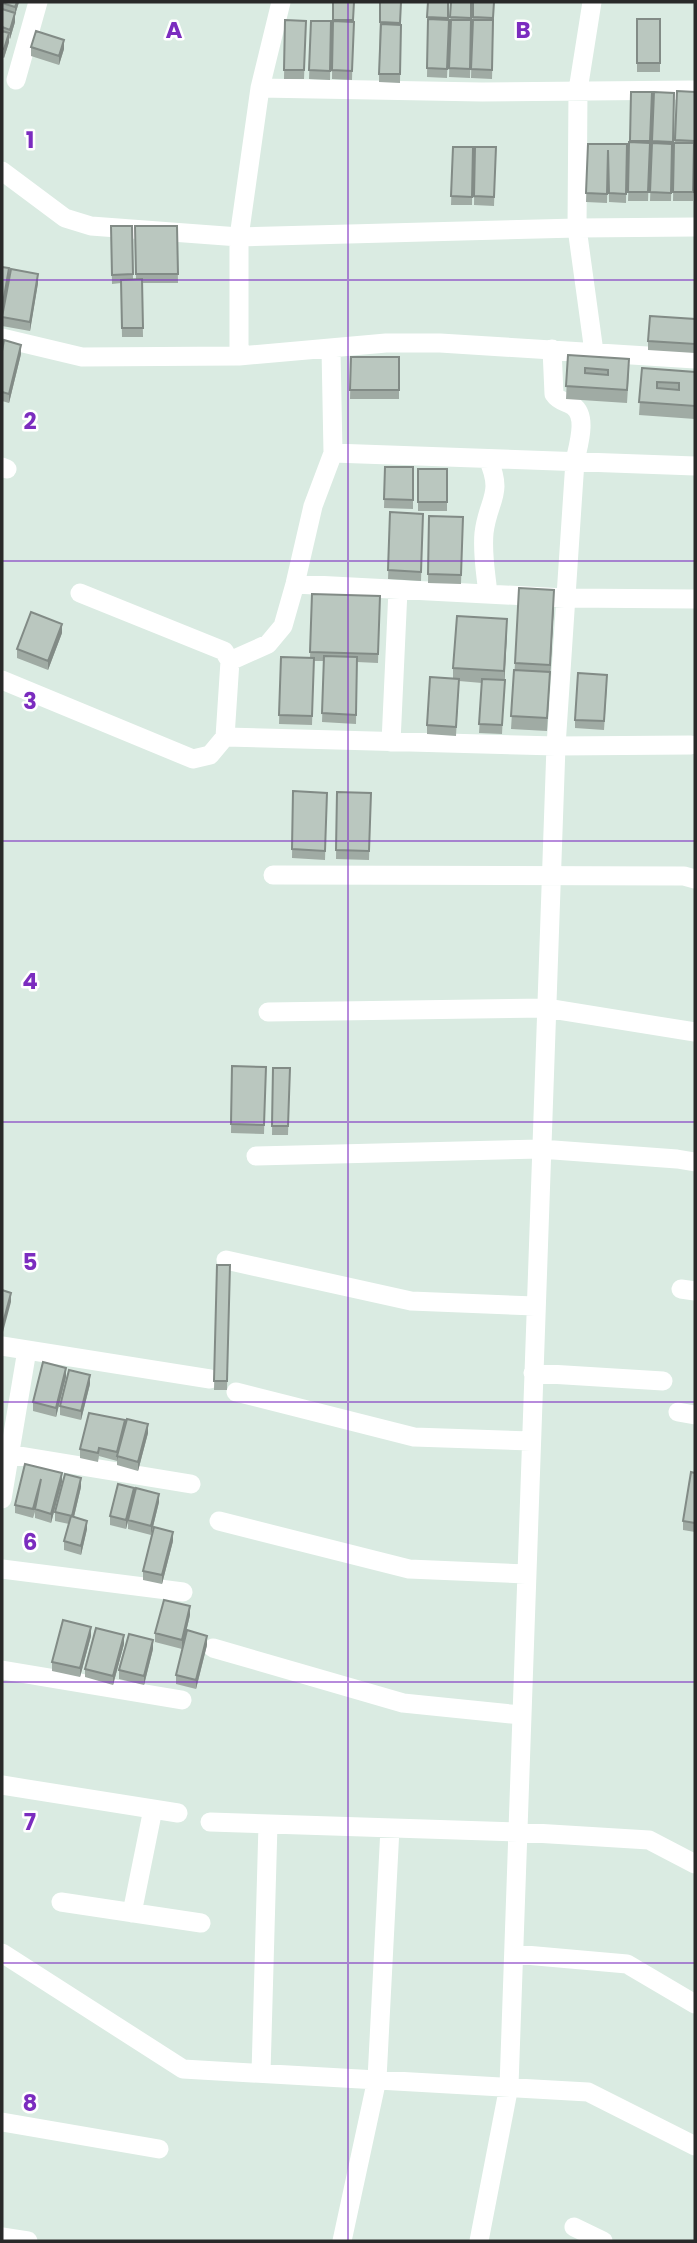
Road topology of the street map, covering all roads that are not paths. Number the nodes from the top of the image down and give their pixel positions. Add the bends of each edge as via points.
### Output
1 (38, 2) edge
2 (281, 2) edge
3 (592, 2) edge
4 (16, 80) dead end
5 (260, 88) junction
6 (578, 90) junction
7 (695, 90) edge
8 (2, 171) edge
9 (695, 227) edge
10 (577, 228) junction
11 (239, 237) junction
12 (2, 338) edge
13 (331, 349) junction
14 (552, 349) junction
15 (594, 352) junction
16 (239, 356) junction
17 (695, 359) edge
18 (333, 453) junction
19 (488, 458) junction
20 (575, 461) junction
21 (695, 466) edge
22 (295, 584) junction
23 (398, 590) junction
24 (80, 593) dead end
25 (488, 594) junction
26 (565, 598) junction
27 (695, 599) edge
28 (230, 661) junction
29 (2, 680) edge
30 (225, 737) junction
31 (391, 742) junction
32 (691, 745) dead end
33 (556, 746) junction
34 (273, 874) dead end
35 (551, 876) junction
36 (695, 879) edge
37 (546, 1009) junction
38 (268, 1012) dead end
39 (695, 1032) edge
40 (540, 1149) junction
41 (256, 1156) dead end
42 (695, 1162) edge
43 (226, 1260) dead end
44 (535, 1306) junction
45 (2, 1346) edge
46 (27, 1350) junction
47 (533, 1373) junction
48 (210, 1379) dead end
49 (663, 1381) dead end
50 (236, 1392) dead end
51 (531, 1441) junction
52 (6, 1453) edge
53 (191, 1485) dead end
54 (2, 1499) edge
55 (219, 1521) dead end
56 (2, 1569) edge
57 (526, 1574) junction
58 (183, 1592) dead end
59 (213, 1648) dead end
60 (2, 1670) edge
61 (182, 1700) dead end
62 (521, 1715) junction
63 (2, 1785) edge
64 (153, 1809) junction
65 (178, 1813) dead end
66 (210, 1822) dead end
67 (268, 1824) junction
68 (390, 1828) junction
69 (517, 1832) junction
70 (695, 1864) edge
71 (61, 1902) dead end
72 (132, 1913) junction
73 (201, 1923) dead end
74 (2, 1953) edge
75 (513, 1954) junction
76 (695, 2004) edge
77 (261, 2073) junction
78 (377, 2079) junction
79 (509, 2086) junction
80 (2, 2122) edge
81 (695, 2146) edge
82 (159, 2149) dead end
83 (575, 2227) dead end
84 (2, 2237) edge
85 (29, 2241) edge
86 (342, 2241) edge
87 (479, 2241) edge
88 (603, 2241) edge

1 - 4 street
2 - 5 street
3 - 6 street
5 - 6 street
5 - 11 street
6 - 7 street
6 - 10 street
8 - 11 street via 65,218 91,226
9 - 10 street
10 - 11 street
10 - 15 street
11 - 16 street
12 - 16 street via 82,357
13 - 14 street via 427,343
13 - 16 street
13 - 18 street
14 - 15 street
14 - 20 street via 554,394 580,414
15 - 17 street
18 - 19 street
18 - 22 street via 313,506
19 - 20 street
19 - 25 street via 496,485 484,536
20 - 21 street
20 - 26 street
22 - 23 street
22 - 28 street via 283,626 268,644
23 - 25 street
23 - 31 street
24 - 28 street via 224,651
25 - 26 street
26 - 27 street
26 - 33 street
28 - 30 street
29 - 30 street via 193,759 210,755
30 - 31 street
31 - 33 street
32 - 33 street
33 - 35 street
34 - 35 street
35 - 36 street
35 - 37 street
37 - 38 street
37 - 39 street
37 - 40 street
40 - 41 street
40 - 42 street
40 - 44 street
43 - 44 street via 411,1301
44 - 47 street
45 - 46 street
46 - 48 street
46 - 52 street
47 - 49 street
47 - 51 street
50 - 51 street via 414,1437
51 - 57 street
52 - 53 street
52 - 54 street
55 - 57 street via 409,1569
56 - 58 street
57 - 62 street
59 - 62 street via 403,1703
60 - 61 street
62 - 69 street
63 - 64 street
64 - 65 street
64 - 72 street
66 - 67 street
67 - 68 street
67 - 77 street
68 - 69 street
68 - 78 street
69 - 70 street via 649,1840
69 - 75 street
71 - 72 street
72 - 73 street
74 - 77 street via 183,2069
75 - 76 street via 627,1964
75 - 79 street
77 - 78 street
78 - 79 street
78 - 86 street
79 - 81 street via 588,2092
79 - 87 street
80 - 82 street
83 - 88 street
84 - 85 street

